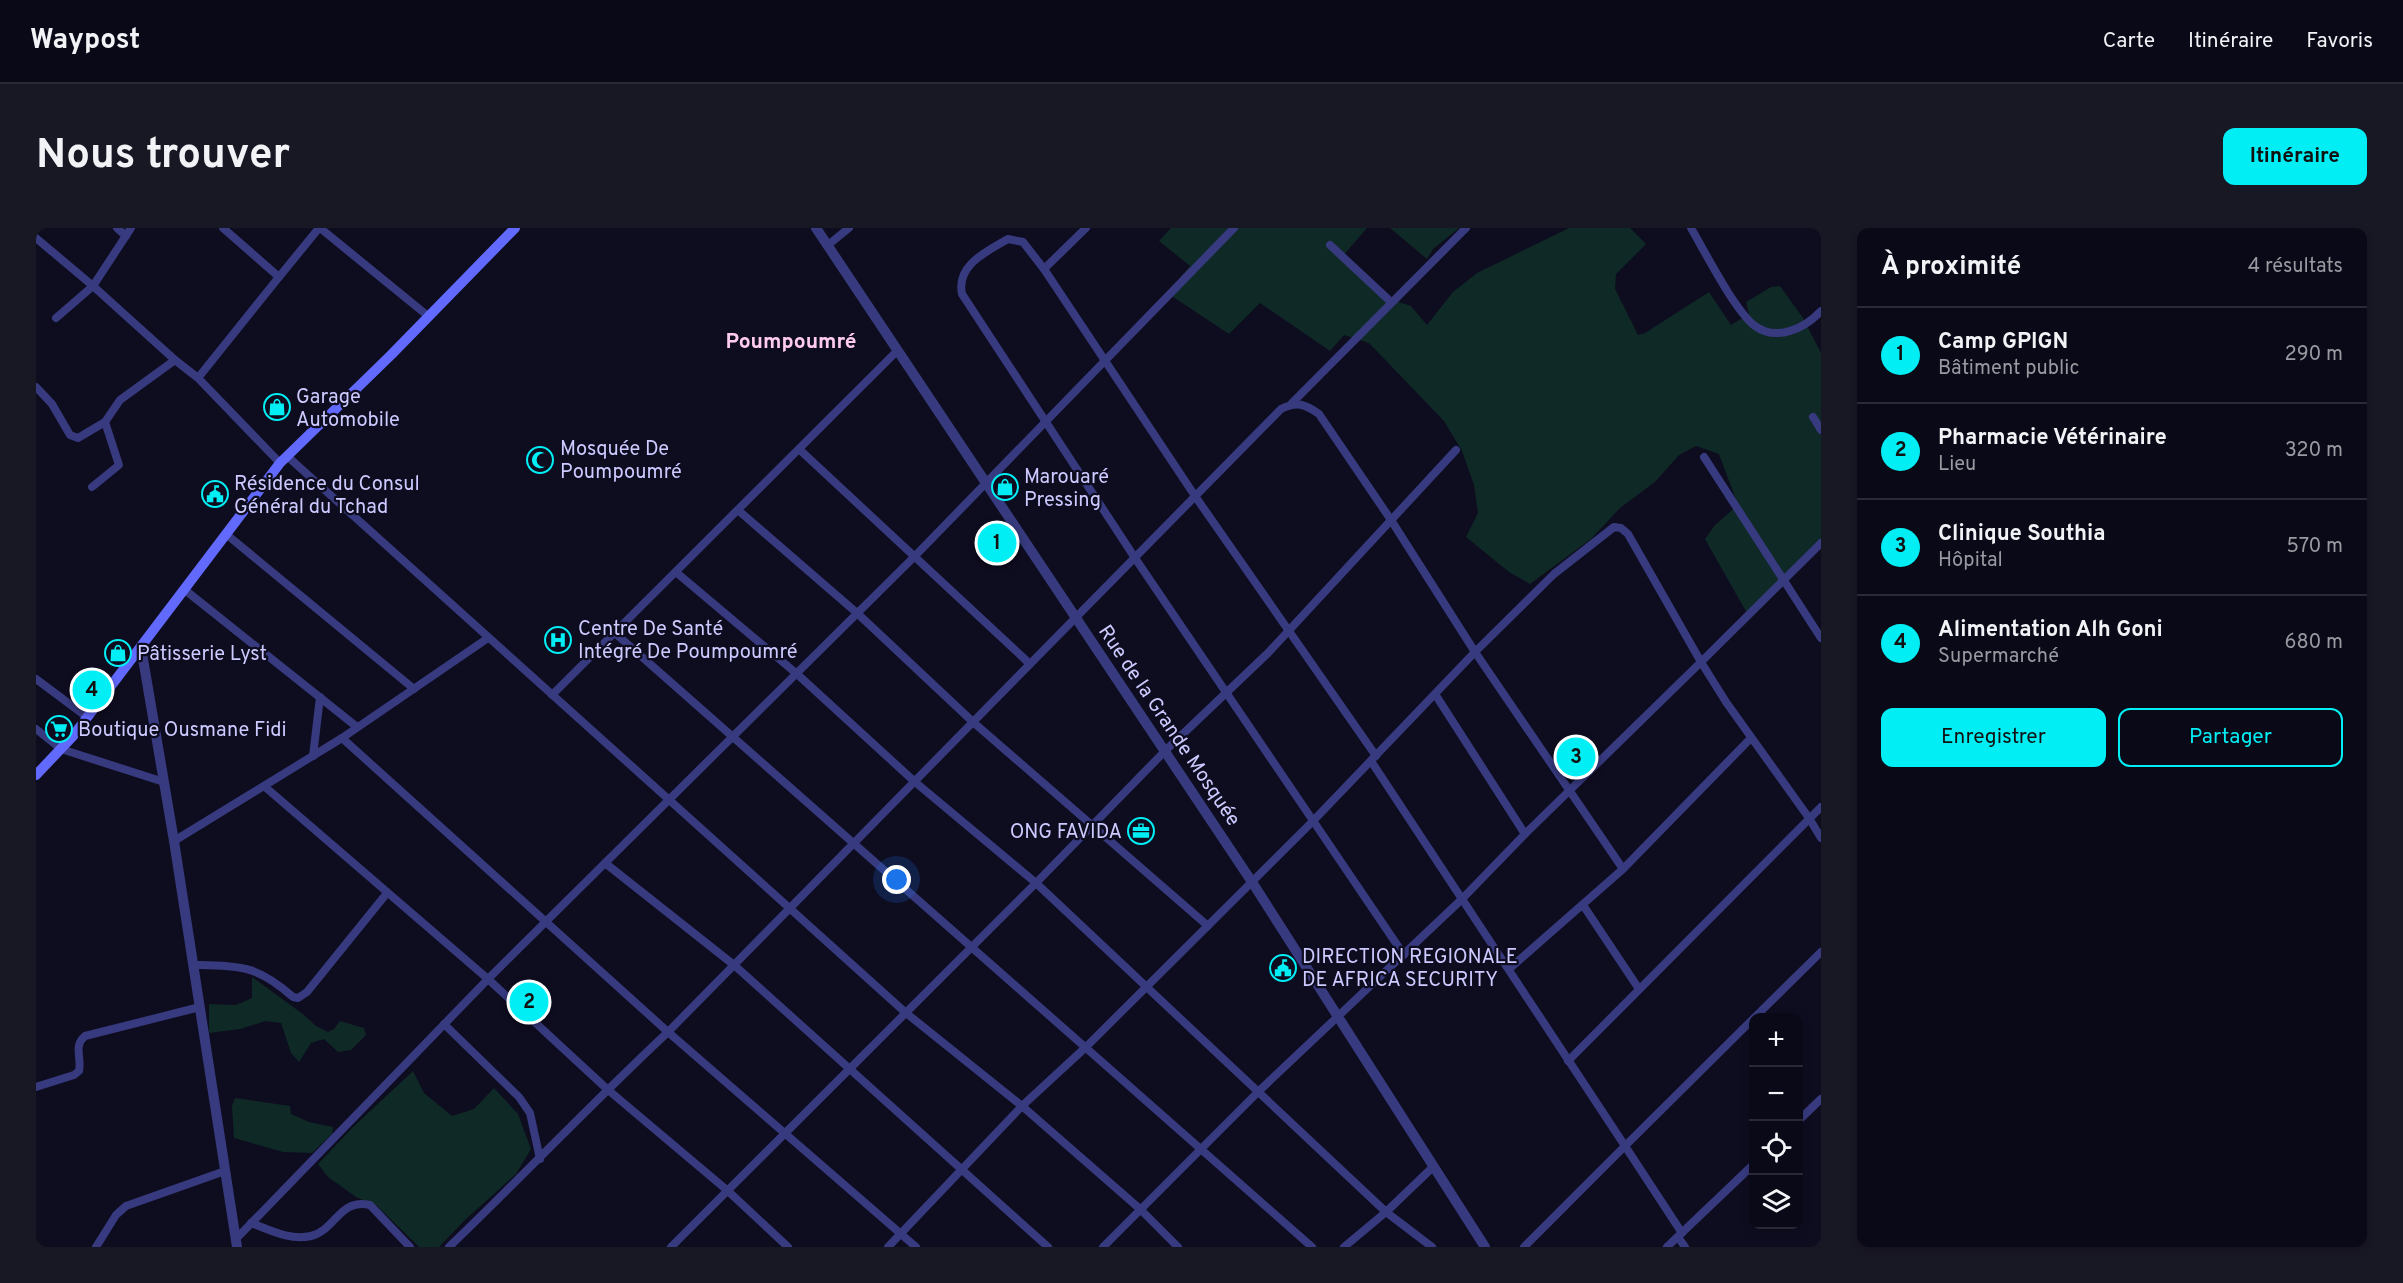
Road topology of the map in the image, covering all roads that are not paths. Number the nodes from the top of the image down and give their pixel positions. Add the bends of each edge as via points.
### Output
1 (117, 228) edge
2 (223, 228) edge
3 (319, 228) edge
4 (515, 228) edge
5 (816, 228) edge
6 (849, 228) edge
7 (1086, 228) edge
8 (1234, 228) edge
9 (1466, 228) edge
10 (1691, 228) edge
11 (128, 232) edge
12 (36, 238) edge
13 (828, 245) junction
14 (1330, 245) dead end
15 (1044, 269) junction
16 (279, 277) junction
17 (93, 286) junction
18 (1391, 302) junction
19 (1821, 311) edge
20 (428, 316) junction
21 (56, 318) dead end
22 (898, 350) junction
23 (176, 360) junction
24 (1104, 362) junction
25 (198, 378) junction
26 (36, 387) edge
27 (1292, 403) junction
28 (1813, 417) dead end
29 (1047, 421) junction
30 (105, 422) junction
31 (1821, 430) edge
32 (800, 450) junction
33 (1456, 450) dead end
34 (1704, 457) dead end
35 (283, 460) junction
36 (986, 483) junction
37 (92, 487) dead end
38 (1195, 496) junction
39 (739, 511) junction
40 (1390, 520) junction
41 (226, 534) junction
42 (1821, 543) edge
43 (914, 557) junction
44 (1135, 558) junction
45 (676, 573) junction
46 (1782, 580) junction
47 (185, 590) junction
48 (857, 613) junction
49 (1076, 617) junction
50 (1288, 631) junction
51 (616, 634) junction
52 (488, 638) junction
53 (1821, 638) edge
54 (141, 647) junction
55 (1475, 652) junction
56 (1701, 662) junction
57 (1030, 664) junction
58 (797, 674) junction
59 (36, 679) edge
60 (414, 689) junction
61 (1227, 693) junction
62 (1435, 694) junction
63 (552, 696) junction
64 (320, 697) junction
65 (87, 717) junction
66 (973, 722) junction
67 (357, 727) junction
68 (36, 729) edge
69 (734, 737) junction
70 (342, 738) junction
71 (1752, 738) junction
72 (61, 749) junction
73 (1166, 750) junction
74 (313, 756) junction
75 (1373, 758) junction
76 (36, 775) edge
77 (164, 782) junction
78 (915, 782) junction
79 (264, 786) junction
80 (1569, 793) junction
81 (669, 800) junction
82 (1821, 807) edge
83 (1809, 818) junction
84 (1313, 820) junction
85 (1092, 824) junction
86 (1525, 834) junction
87 (1821, 838) edge
88 (174, 841) junction
89 (854, 843) junction
90 (605, 863) junction
91 (1623, 869) junction
92 (1252, 882) junction
93 (1036, 883) junction
94 (387, 893) junction
95 (1461, 900) junction
96 (1582, 905) junction
97 (790, 908) junction
98 (547, 921) junction
99 (1208, 926) junction
100 (972, 946) junction
101 (1821, 952) edge
102 (1404, 955) junction
103 (194, 965) junction
104 (734, 965) junction
105 (1509, 969) junction
106 (488, 980) junction
107 (1147, 986) junction
108 (1640, 989) junction
109 (200, 1007) junction
110 (906, 1012) junction
111 (1759, 1013) edge
112 (1337, 1017) junction
113 (1749, 1023) edge
114 (444, 1024) junction
115 (668, 1032) junction
116 (1086, 1047) junction
117 (1568, 1061) junction
118 (850, 1069) junction
119 (36, 1087) edge
120 (607, 1089) junction
121 (1259, 1091) junction
122 (1821, 1099) edge
123 (1022, 1106) junction
124 (1803, 1116) edge
125 (786, 1133) junction
126 (1625, 1146) junction
127 (1201, 1148) junction
128 (540, 1159) junction
129 (1433, 1167) junction
130 (961, 1169) junction
131 (1749, 1169) edge
132 (225, 1171) junction
133 (728, 1191) junction
134 (1140, 1209) junction
135 (1386, 1212) junction
136 (251, 1223) junction
137 (901, 1234) junction
138 (1680, 1235) junction
139 (237, 1243) edge
140 (96, 1247) edge
141 (410, 1247) edge
142 (449, 1247) edge
143 (671, 1247) edge
144 (788, 1247) edge
145 (888, 1247) edge
146 (916, 1247) edge
147 (1048, 1247) edge
148 (1103, 1247) edge
149 (1178, 1247) edge
150 (1312, 1247) edge
151 (1344, 1247) edge
152 (1432, 1247) edge
153 (1485, 1247) edge
154 (1524, 1247) edge
155 (1667, 1247) edge
156 (1685, 1247) edge

1 - 11 street
2 - 16 street
3 - 16 street
3 - 20 street
4 - 20 main road
5 - 13 street, Rue de la Grande Mosquée
6 - 13 street
7 - 15 street
8 - 24 street
9 - 18 street
10 - 19 street via 1732,298 1754,325 1767,332 1783,333 1798,329
11 - 17 street
12 - 17 street
13 - 22 street, Rue de la Grande Mosquée
14 - 18 street
15 - 24 street
15 - 29 street via 1023,242 1008,239 984,253 966,270 960,282 962,294
16 - 25 street
17 - 21 street
17 - 23 street
18 - 27 street
20 - 35 main road
22 - 32 street
22 - 36 street, Rue de la Grande Mosquée
23 - 25 street
23 - 30 street via 120,400
24 - 29 street
24 - 38 street
25 - 35 street
26 - 30 street via 52,404 70,435 83,437
27 - 38 street via 1281,409
27 - 40 street via 1305,405 1319,414
28 - 31 street
29 - 36 street
29 - 44 street
30 - 37 street via 119,465
32 - 39 street
32 - 43 street
33 - 40 street
34 - 46 street
35 - 41 main road
35 - 52 street
36 - 43 street
36 - 49 street, Rue de la Grande Mosquée
38 - 44 street
38 - 50 street
39 - 45 street
39 - 48 street
40 - 50 street
40 - 55 street
41 - 47 main road
41 - 60 street
42 - 46 street
43 - 48 street
43 - 57 street
44 - 49 street
44 - 61 street
45 - 51 street
45 - 58 street
46 - 53 street
46 - 56 street
47 - 54 main road
47 - 64 street
48 - 58 street
48 - 66 street
49 - 57 street
49 - 73 street, Rue de la Grande Mosquée
50 - 61 street
50 - 75 street
51 - 63 street
51 - 69 street
52 - 60 street
52 - 63 street
54 - 65 main road
54 - 77 street
55 - 56 street via 1554,574 1614,527 1629,534
55 - 62 street
55 - 80 street
56 - 71 street
56 - 80 street
57 - 66 street
58 - 69 street
58 - 78 street
59 - 65 street
60 - 67 street
61 - 73 street
61 - 84 street
62 - 75 street
62 - 86 street
63 - 81 street
64 - 67 street
64 - 74 street
65 - 72 main road
66 - 78 street
66 - 85 street
67 - 70 street
68 - 72 street
69 - 81 street
69 - 89 street
70 - 74 street
70 - 98 street
71 - 83 street
71 - 91 street
72 - 76 main road
72 - 77 street
73 - 85 street
73 - 92 street, Rue de la Grande Mosquée
74 - 79 street
75 - 84 street
75 - 95 street
77 - 88 street
78 - 89 street
78 - 93 street
79 - 88 street
79 - 94 street
80 - 86 street
80 - 91 street
81 - 90 street
81 - 97 street
82 - 83 street
83 - 87 street
83 - 108 street
84 - 92 street
84 - 102 street
85 - 93 street
85 - 99 street
86 - 95 street
88 - 103 street
89 - 97 street
89 - 100 street
90 - 98 street
90 - 104 street
91 - 96 street
92 - 99 street
92 - 112 street, Rue de la Grande Mosquée
93 - 100 street
93 - 107 street
94 - 103 street via 304,996 293,998 264,975 240,966
94 - 106 street
95 - 102 street
95 - 105 street
96 - 105 street
96 - 108 street
97 - 104 street
97 - 110 street
98 - 106 street
98 - 115 street
99 - 107 street
100 - 110 street
100 - 116 street
101 - 111 street
102 - 112 street
103 - 109 street
104 - 115 street
104 - 118 street
105 - 117 street
106 - 114 street
106 - 120 street
107 - 116 street
107 - 121 street
108 - 117 street
109 - 119 street via 85,1036 78,1047 79,1071
109 - 132 street
110 - 118 street
110 - 123 street
112 - 121 street
112 - 129 street, Rue de la Grande Mosquée
113 - 126 street
114 - 128 street via 519,1097 530,1113
114 - 136 street
115 - 120 street
115 - 125 street
116 - 123 street
116 - 127 street
117 - 126 street
118 - 125 street
118 - 130 street
120 - 128 street
120 - 133 street
121 - 127 street
121 - 135 street
122 - 124 street
123 - 130 street
123 - 134 street
125 - 133 street
125 - 137 street
126 - 138 street
126 - 154 street
127 - 134 street
127 - 150 street
128 - 142 street
129 - 135 street
129 - 153 street, Rue de la Grande Mosquée
130 - 137 street
130 - 147 street
131 - 138 street
132 - 139 street
132 - 140 street via 126,1206
133 - 143 street
133 - 144 street
134 - 148 street
134 - 149 street
135 - 151 street
135 - 152 street
136 - 139 street
136 - 141 street via 280,1234 311,1236 326,1228 349,1206 361,1203 370,1205
137 - 145 street
137 - 146 street
138 - 155 street
138 - 156 street

